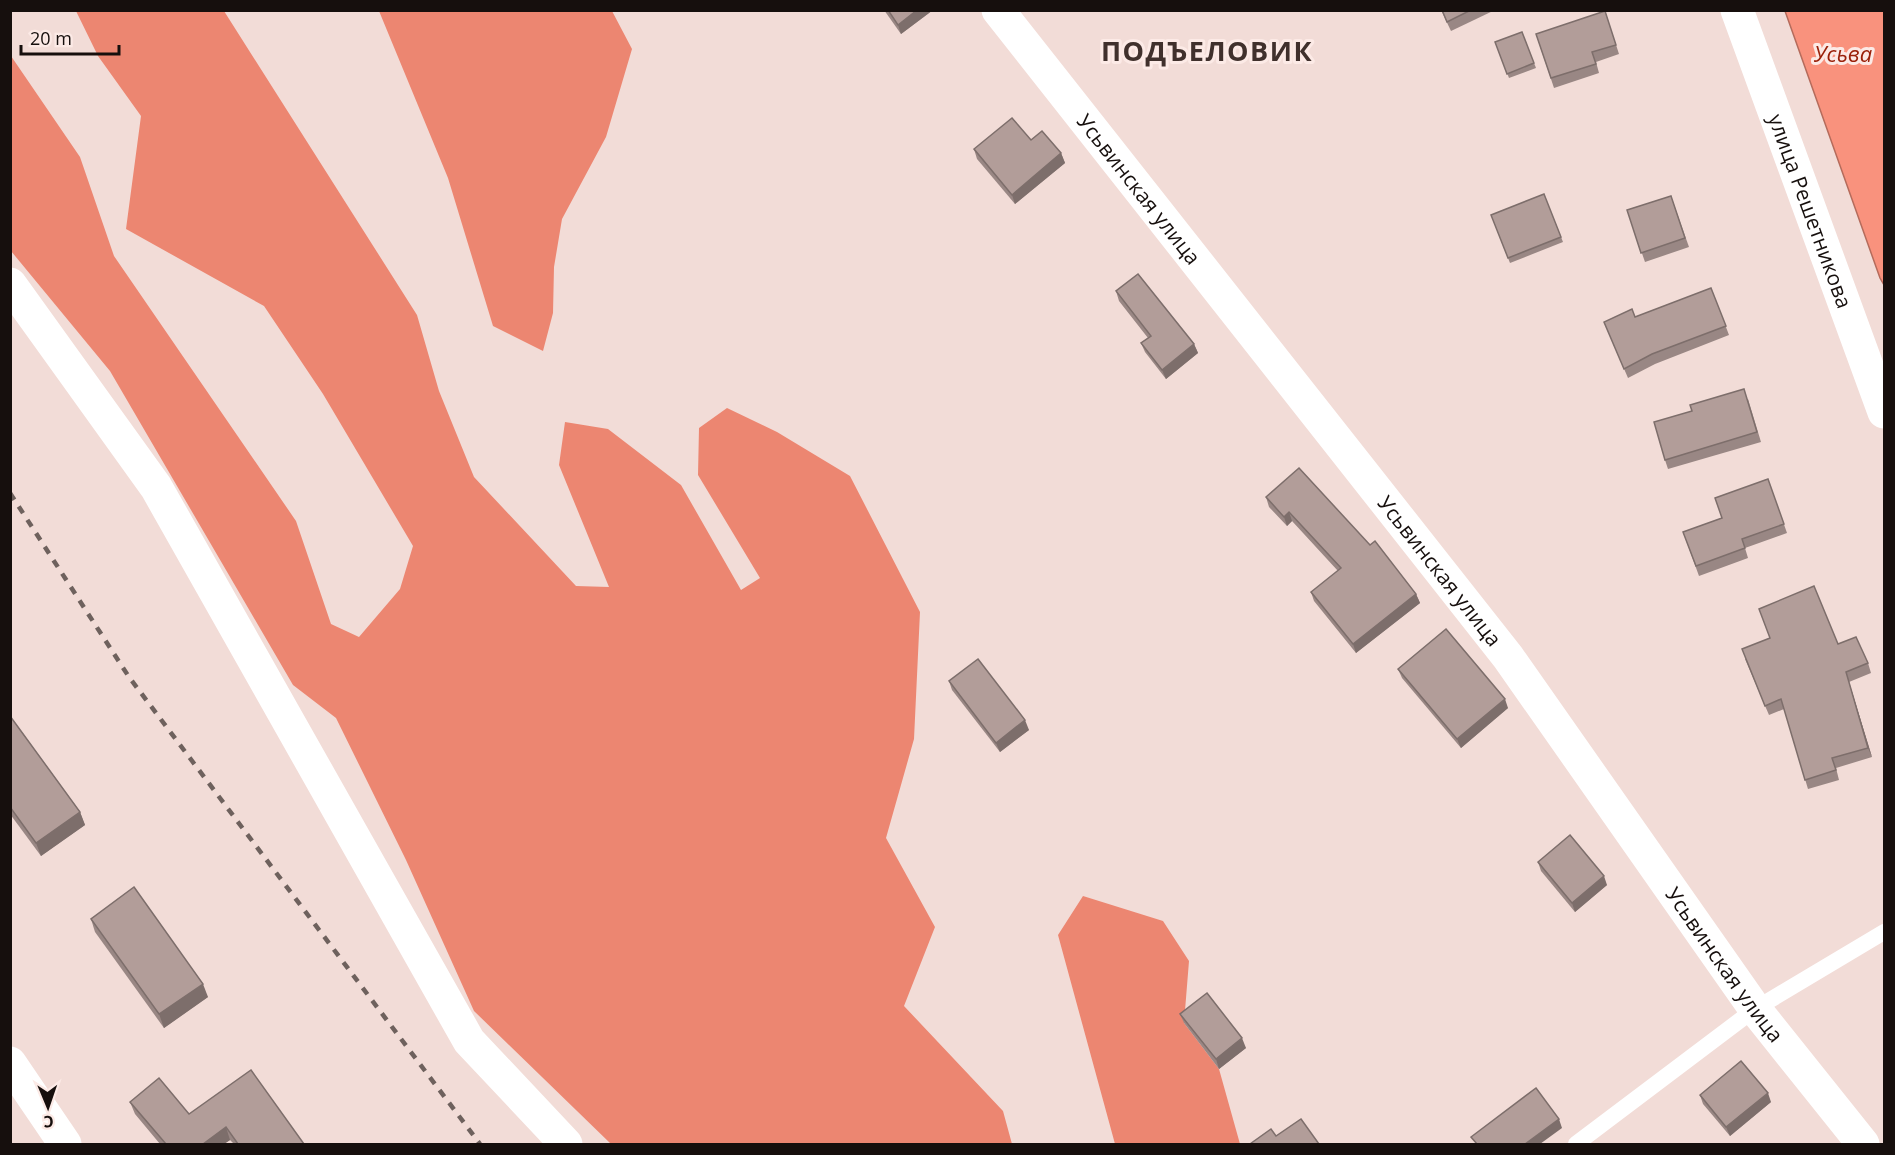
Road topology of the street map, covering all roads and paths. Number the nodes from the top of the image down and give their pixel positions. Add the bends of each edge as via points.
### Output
1 (1737, 10) edge
2 (1002, 12) edge
3 (10, 284) edge
4 (1884, 412) edge
5 (1884, 932) edge
6 (1755, 1009) junction
7 (10, 1063) edge
8 (65, 1144) edge
9 (566, 1144) edge
10 (1576, 1144) edge
11 (1863, 1144) edge

1 - 4 street, улица Решетникова
2 - 6 street, Усьвинская улица via 1508,657
3 - 9 street via 156,487 469,1041
5 - 6 lane
6 - 10 lane
6 - 11 street, Усьвинская улица
7 - 8 street

